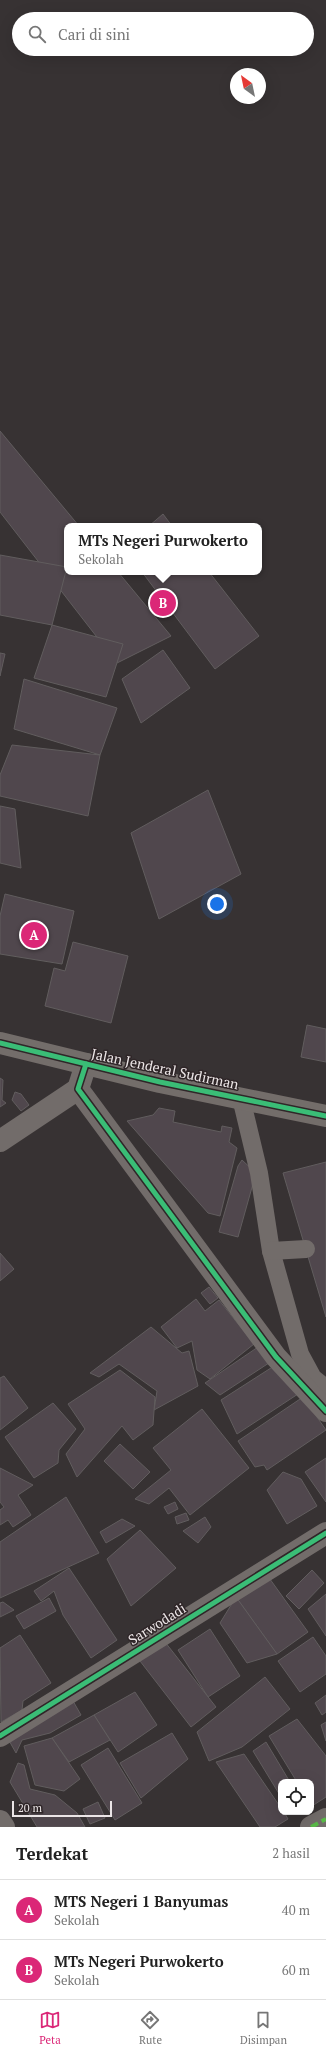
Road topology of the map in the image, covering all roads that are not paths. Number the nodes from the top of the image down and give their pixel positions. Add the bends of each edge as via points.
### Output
1 (0, 1043) edge
2 (86, 1064) junction
3 (78, 1089) junction
4 (241, 1098) junction
5 (326, 1116) edge
6 (0, 1142) edge
7 (306, 1249) dead end
8 (271, 1251) junction
9 (326, 1388) edge
10 (326, 1411) edge
11 (326, 1533) edge
12 (0, 1736) edge
13 (326, 1818) edge
14 (0, 1821) edge
15 (4, 1827) edge
16 (311, 1827) edge

1 - 2 main road, Jalan Jenderal Sudirman
2 - 3 street
2 - 4 main road, Jalan Jenderal Sudirman
3 - 6 street
3 - 10 street via 276,1357
4 - 5 main road, Jalan Jenderal Sudirman
4 - 8 lane via 259,1173
7 - 8 lane
8 - 9 lane via 300,1354 313,1378
11 - 12 street, Sarwodadi
13 - 16 street
14 - 15 street

